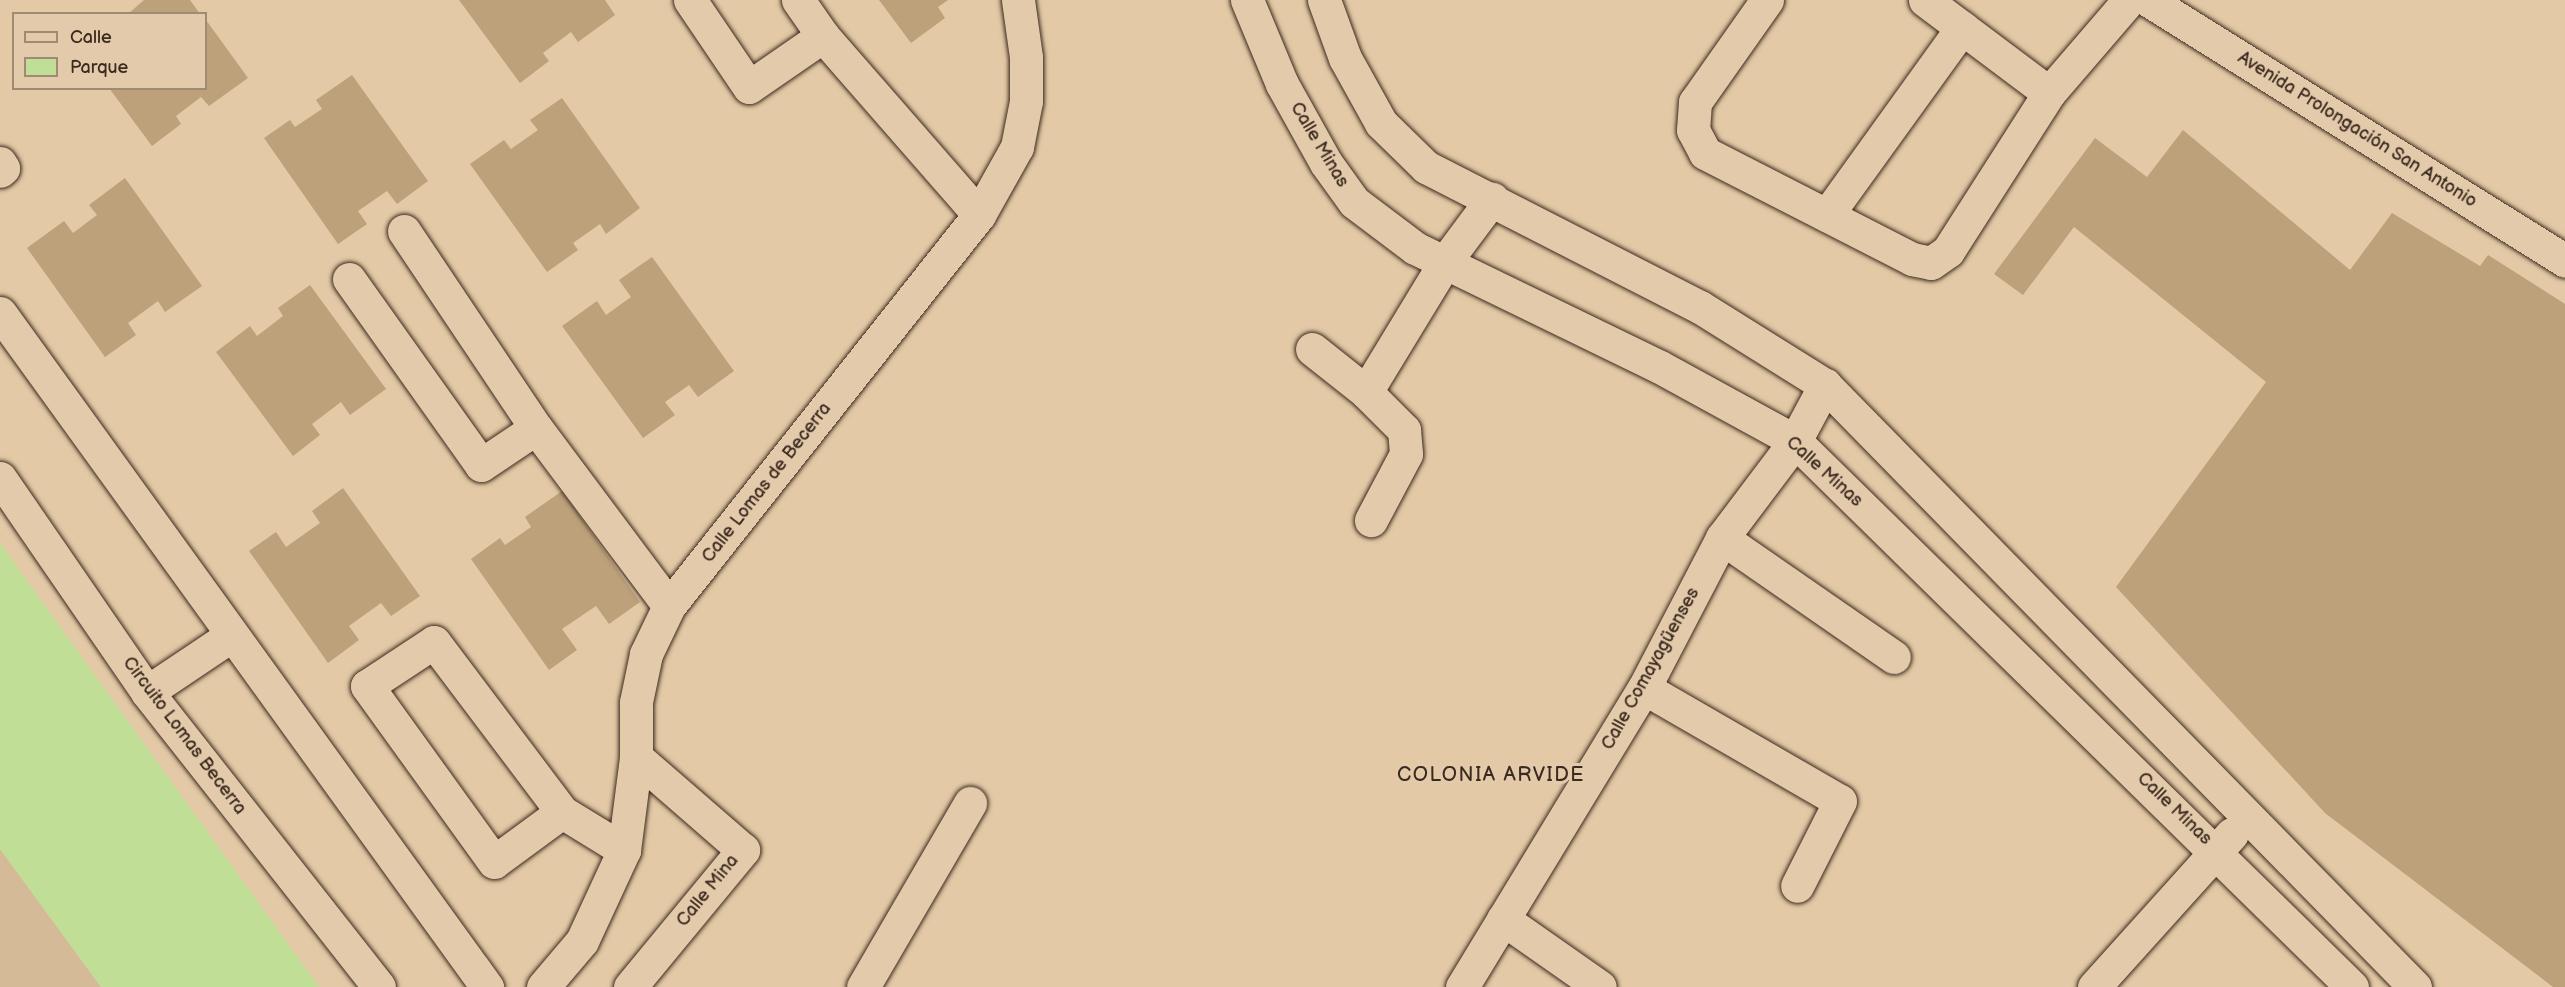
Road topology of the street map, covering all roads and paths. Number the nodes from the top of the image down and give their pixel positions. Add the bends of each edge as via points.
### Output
1 (690, 0) edge
2 (798, 0) edge
3 (1018, 0) edge
4 (1247, 0) edge
5 (1324, 0) edge
6 (1767, 0) edge
7 (1925, 0) edge
8 (2129, 0) edge
9 (2148, 0) edge
10 (1962, 28) junction
11 (824, 36) junction
12 (2049, 93) junction
13 (0, 164) edge
14 (0, 171) edge
15 (1492, 200) junction
16 (979, 215) junction
17 (1827, 216) junction
18 (404, 231) dead end
19 (2565, 261) edge
20 (1445, 262) junction
21 (349, 279) dead end
22 (0, 313) edge
23 (1312, 349) dead end
24 (1825, 385) junction
25 (1366, 392) junction
26 (536, 428) junction
27 (1795, 441) junction
28 (0, 478) edge
29 (1371, 520) dead end
30 (1722, 538) junction
31 (669, 606) junction
32 (232, 635) junction
33 (1894, 657) dead end
34 (1644, 688) junction
35 (147, 692) junction
36 (636, 757) junction
37 (970, 803) dead end
38 (562, 812) junction
39 (2248, 817) junction
40 (624, 850) junction
41 (2217, 850) junction
42 (1797, 886) dead end
43 (1503, 920) junction
44 (379, 987) edge
45 (487, 987) edge
46 (543, 987) edge
47 (630, 987) edge
48 (863, 987) edge
49 (1462, 987) edge
50 (1600, 987) edge
51 (2094, 987) edge
52 (2352, 987) edge
53 (2415, 987) edge

1 - 11 street via 749,87
2 - 11 street
3 - 16 street, Calle Lomas de Becerra via 1026,57 1026,101 1017,147
4 - 20 street, Calle Minas via 1282,84 1326,163 1354,202 1384,228
5 - 15 street via 1345,58 1381,123 1426,167
6 - 17 street via 1695,102 1693,130 1705,153
7 - 10 street
8 - 12 street
9 - 19 street, Avenida Prolongación San Antonio
10 - 12 street
10 - 17 street
11 - 16 street
12 - 17 street via 1948,251 1931,263 1912,259
13 - 14 street
15 - 20 street
15 - 24 street via 1700,307
16 - 31 street, Calle Lomas de Becerra
18 - 26 street
20 - 25 street
20 - 27 street, Calle Minas via 1660,367
21 - 26 street via 481,465
22 - 32 street
23 - 25 street
24 - 27 street, Calle Comayagüenses
24 - 39 street
25 - 29 street via 1404,430 1408,442 1406,454
26 - 31 street
27 - 30 street, Calle Comayagüenses
27 - 41 street, Calle Minas
28 - 35 street, Circuito Lomas Becerra
30 - 33 street
30 - 34 street, Calle Comayagüenses
31 - 36 street, Calle Lomas de Becerra via 646,654 636,702
32 - 35 street
32 - 45 street
34 - 42 street via 1840,801
34 - 43 street, Calle Comayagüenses
35 - 44 street, Circuito Lomas Becerra
36 - 40 street, Calle Lomas de Becerra
36 - 47 street, Calle Mina via 743,850
37 - 48 street
38 - 38 street via 494,862 366,686 434,642
38 - 40 street
39 - 41 street
39 - 53 street
40 - 46 street, Calle Lomas de Becerra via 582,940
41 - 51 street
41 - 52 street, Calle Minas
43 - 49 street, Calle Comayagüenses
43 - 50 street

